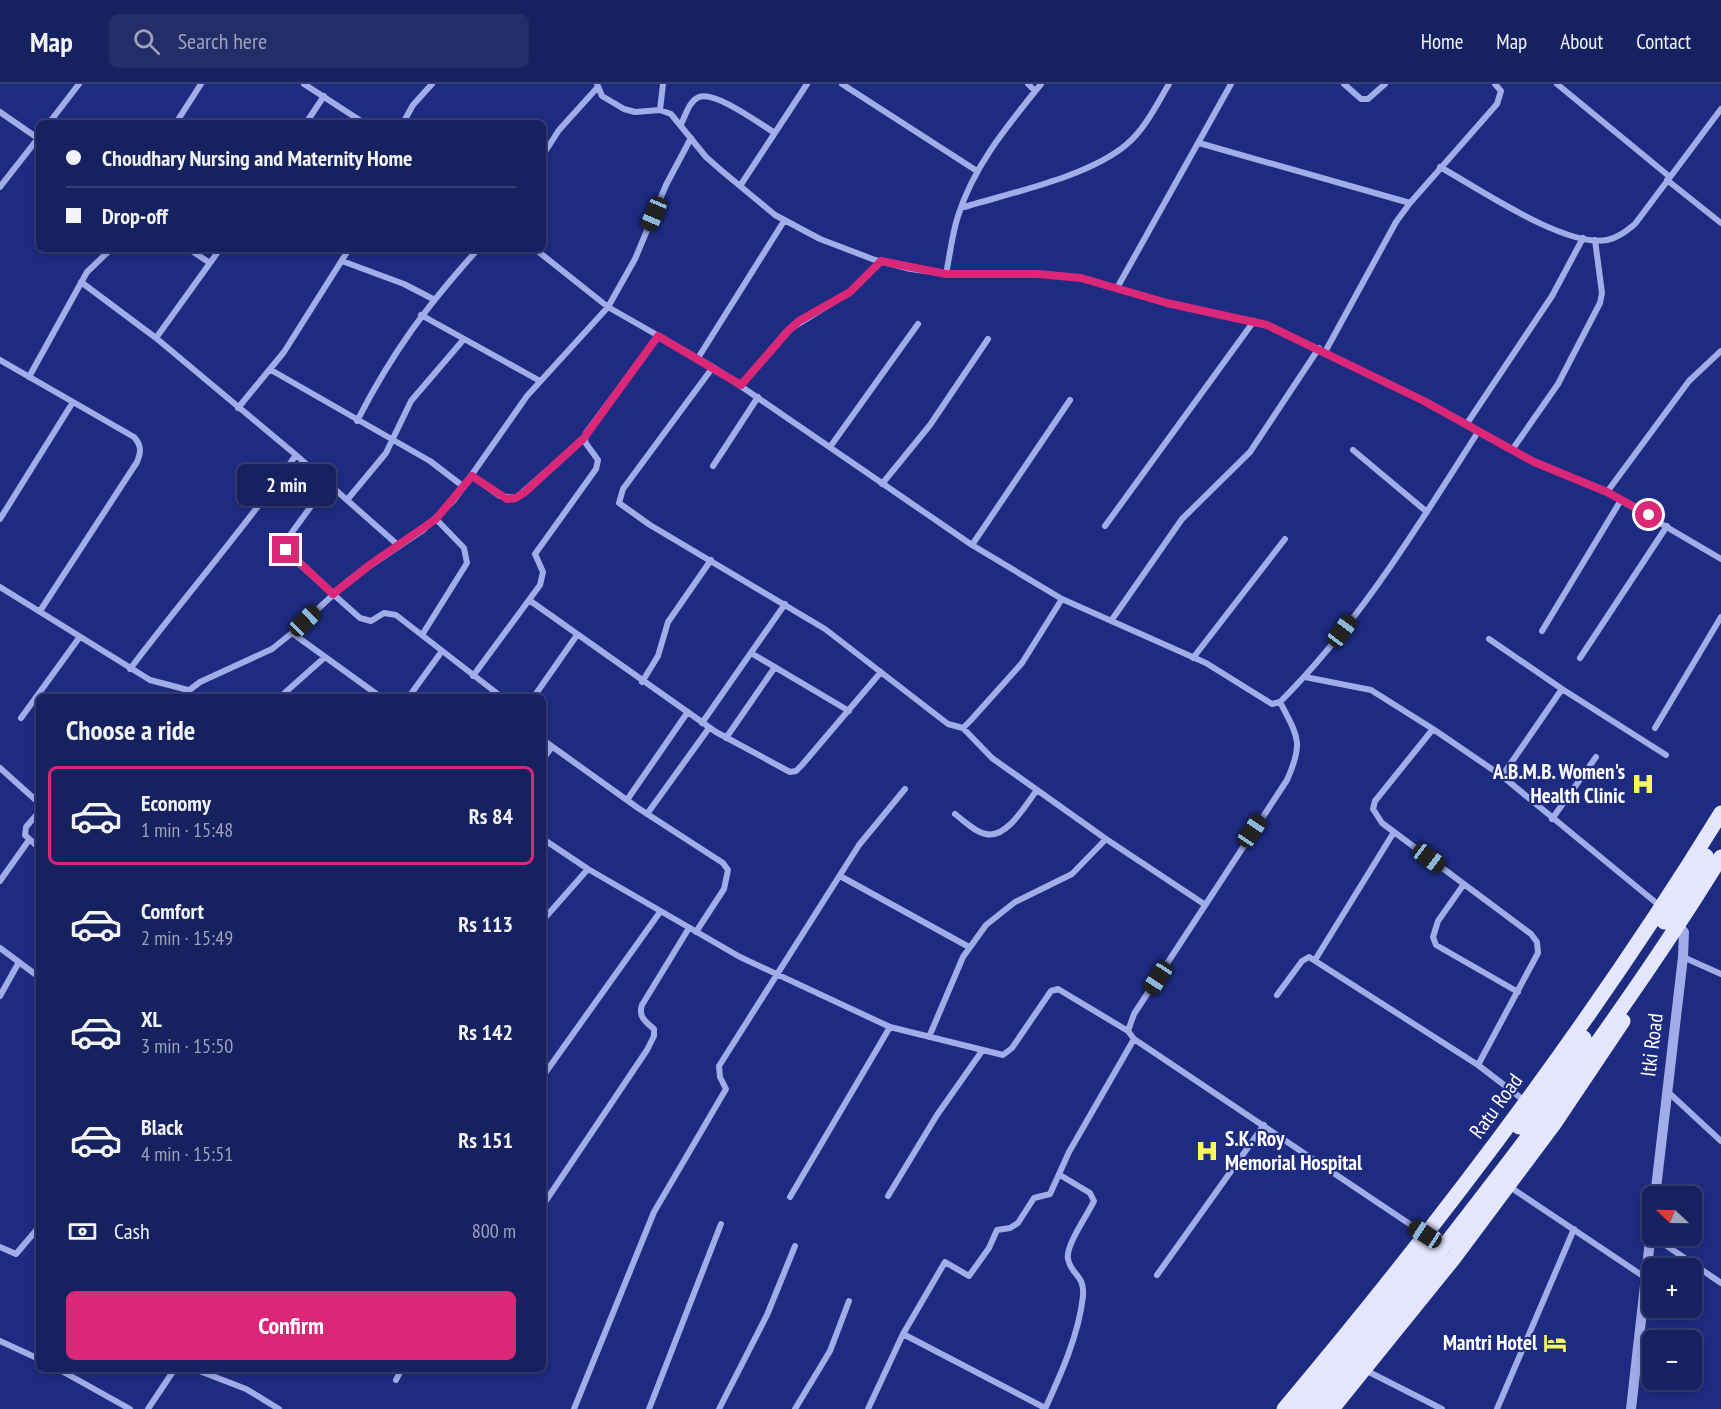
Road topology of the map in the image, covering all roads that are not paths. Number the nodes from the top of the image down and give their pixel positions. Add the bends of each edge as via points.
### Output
1 (79, 84) edge
2 (201, 84) edge
3 (304, 84) edge
4 (432, 84) edge
5 (663, 84) edge
6 (807, 84) edge
7 (842, 84) edge
8 (1028, 84) edge
9 (1041, 84) edge
10 (1169, 84) edge
11 (1231, 84) edge
12 (1344, 84) edge
13 (1385, 84) edge
14 (1495, 84) edge
15 (1557, 84) edge
16 (597, 86) edge
17 (1035, 91) junction
18 (324, 96) junction
19 (1721, 109) edge
20 (660, 110) junction
21 (0, 112) edge
22 (51, 120) edge
23 (178, 120) edge
24 (308, 120) edge
25 (360, 120) edge
26 (404, 120) edge
27 (681, 124) junction
28 (776, 133) junction
29 (36, 136) edge
30 (691, 138) junction
31 (36, 142) edge
32 (1199, 143) junction
33 (546, 150) edge
34 (1440, 167) junction
35 (977, 171) junction
36 (1669, 178) junction
37 (740, 186) junction
38 (0, 187) edge
39 (1410, 203) junction
40 (961, 208) junction
41 (784, 221) junction
42 (1721, 223) edge
43 (1583, 238) junction
44 (1595, 240) junction
45 (108, 252) edge
46 (194, 252) edge
47 (218, 252) edge
48 (347, 252) edge
49 (475, 252) edge
50 (539, 252) edge
51 (342, 261) junction
52 (881, 261) junction
53 (210, 263) junction
54 (946, 274) junction
55 (81, 282) junction
56 (1117, 288) junction
57 (433, 299) junction
58 (608, 307) junction
59 (421, 315) junction
60 (1254, 321) junction
61 (918, 324) dead end
62 (658, 336) junction
63 (156, 338) junction
64 (464, 339) junction
65 (988, 339) dead end
66 (1322, 350) junction
67 (1721, 351) edge
68 (698, 358) junction
69 (0, 360) edge
70 (713, 367) junction
71 (271, 370) junction
72 (29, 377) junction
73 (540, 381) junction
74 (741, 385) junction
75 (758, 397) junction
76 (1070, 400) dead end
77 (73, 402) junction
78 (238, 408) junction
79 (357, 420) junction
80 (1466, 425) junction
81 (1478, 432) junction
82 (584, 438) junction
83 (393, 440) junction
84 (830, 447) junction
85 (1353, 450) dead end
86 (1512, 450) junction
87 (296, 455) junction
88 (713, 466) dead end
89 (472, 476) junction
90 (328, 483) junction
91 (882, 484) junction
92 (464, 487) junction
93 (1607, 492) junction
94 (347, 500) junction
95 (1621, 500) junction
96 (1427, 512) junction
97 (0, 519) edge
98 (436, 519) junction
99 (1105, 526) dead end
100 (1667, 526) junction
101 (1285, 539) dead end
102 (972, 545) junction
103 (399, 546) junction
104 (711, 560) junction
105 (1721, 560) edge
106 (0, 587) edge
107 (333, 594) junction
108 (1062, 599) junction
109 (528, 600) junction
110 (785, 604) junction
111 (40, 611) junction
112 (1721, 617) edge
113 (1111, 621) junction
114 (1542, 631) dead end
115 (292, 633) junction
116 (422, 635) junction
117 (577, 635) junction
118 (79, 638) junction
119 (1489, 639) dead end
120 (442, 651) junction
121 (751, 653) junction
122 (324, 657) junction
123 (1193, 658) junction
124 (1580, 658) dead end
125 (776, 667) junction
126 (129, 669) junction
127 (881, 672) junction
128 (473, 676) junction
129 (1305, 677) junction
130 (642, 682) junction
131 (1562, 689) junction
132 (188, 690) junction
133 (38, 694) edge
134 (184, 694) edge
135 (283, 694) edge
136 (374, 694) edge
137 (411, 694) edge
138 (498, 694) edge
139 (536, 694) edge
140 (36, 697) edge
141 (1280, 702) junction
142 (849, 711) junction
143 (687, 713) junction
144 (21, 718) dead end
145 (702, 723) junction
146 (709, 728) junction
147 (963, 728) junction
148 (1654, 728) dead end
149 (1433, 729) junction
150 (726, 738) junction
151 (546, 742) edge
152 (552, 747) junction
153 (546, 755) edge
154 (1666, 755) dead end
155 (1596, 758) dead end
156 (0, 768) edge
157 (1502, 776) junction
158 (905, 789) dead end
159 (1037, 790) junction
160 (36, 800) edge
161 (627, 800) junction
162 (647, 813) junction
163 (1721, 813) edge
164 (955, 814) dead end
165 (36, 815) edge
166 (1552, 819) junction
167 (1394, 832) junction
168 (1721, 832) edge
169 (1106, 839) junction
170 (29, 840) junction
171 (546, 841) edge
172 (36, 846) edge
173 (1721, 856) edge
174 (588, 869) junction
175 (840, 876) junction
176 (1721, 877) edge
177 (0, 881) edge
178 (1464, 885) junction
179 (1204, 904) junction
180 (1661, 907) junction
181 (660, 912) junction
182 (546, 917) edge
183 (689, 928) junction
184 (696, 932) junction
185 (1684, 932) junction
186 (969, 947) junction
187 (0, 948) edge
188 (1683, 957) junction
189 (1315, 960) junction
190 (19, 962) junction
191 (1721, 974) edge
192 (36, 975) edge
193 (780, 975) junction
194 (1518, 992) junction
195 (1278, 995) dead end
196 (0, 996) edge
197 (890, 1027) junction
198 (1128, 1031) junction
199 (929, 1037) junction
200 (1134, 1039) junction
201 (982, 1051) junction
202 (1479, 1065) junction
203 (546, 1072) edge
204 (1667, 1091) junction
205 (1525, 1101) junction
206 (1554, 1124) junction
207 (1264, 1125) junction
208 (1721, 1141) edge
209 (1060, 1175) junction
210 (1507, 1185) junction
211 (1656, 1186) edge
212 (888, 1196) dead end
213 (790, 1197) dead end
214 (546, 1201) edge
215 (721, 1224) dead end
216 (1574, 1229) junction
217 (36, 1231) edge
218 (1425, 1234) junction
219 (795, 1246) dead end
220 (1667, 1246) edge
221 (0, 1247) edge
222 (1454, 1258) junction
223 (1157, 1275) dead end
224 (1642, 1275) edge
225 (1721, 1283) edge
226 (849, 1301) dead end
227 (1642, 1311) edge
228 (903, 1334) junction
229 (0, 1341) edge
230 (1333, 1350) junction
231 (36, 1358) edge
232 (1364, 1369) junction
233 (64, 1372) edge
234 (173, 1372) edge
235 (202, 1372) edge
236 (216, 1372) edge
237 (400, 1372) edge
238 (213, 1377) junction
239 (396, 1380) dead end
240 (1045, 1408) edge
241 (130, 1409) edge
242 (148, 1409) edge
243 (279, 1409) edge
244 (574, 1409) edge
245 (649, 1409) edge
246 (719, 1409) edge
247 (795, 1409) edge
248 (868, 1409) edge
249 (1284, 1409) edge
250 (1299, 1409) edge
251 (1316, 1409) edge
252 (1332, 1409) edge
253 (1442, 1409) edge
254 (1497, 1409) edge
255 (1630, 1409) edge

1 - 22 street
2 - 23 street
3 - 18 street
4 - 26 street
5 - 20 street
6 - 28 street
7 - 35 street
8 - 17 street
9 - 17 street
10 - 40 street via 1134,137 1111,155 1072,174
11 - 32 street
12 - 13 street via 1361,99 1368,99
14 - 34 street via 1501,92 1497,104
15 - 36 street
16 - 20 street via 602,96 624,109
16 - 33 street
17 - 35 street
18 - 24 street
18 - 25 street
19 - 36 street
20 - 27 street
21 - 29 street
27 - 28 street via 690,105 708,96
27 - 30 street
28 - 37 street
30 - 37 street via 706,157
30 - 58 street via 635,259
31 - 38 street
32 - 39 street
32 - 56 street
34 - 39 street
34 - 43 street via 1543,225
35 - 40 street
36 - 42 street
36 - 44 street via 1635,224 1620,235
37 - 41 street
39 - 66 street
40 - 54 street
41 - 52 street
41 - 68 street
43 - 44 street
43 - 80 street via 1552,296
44 - 86 street via 1600,303 1558,384
45 - 55 street
46 - 53 street
47 - 53 street
48 - 51 street
49 - 57 street
50 - 58 street
51 - 57 street
51 - 71 street
52 - 54 street
52 - 74 street via 850,292 799,321
53 - 63 street
54 - 56 street via 1066,276
55 - 63 street
55 - 72 street
56 - 60 street
57 - 59 street
58 - 62 street
58 - 73 street
59 - 64 street
59 - 79 street via 379,377
60 - 66 street
60 - 99 street
61 - 84 street
62 - 68 street
62 - 82 street
63 - 78 street
64 - 73 street
64 - 83 street via 411,401
65 - 91 street via 930,425
66 - 80 street
66 - 113 street via 1250,452 1182,519
67 - 93 street via 1689,381
68 - 70 street
69 - 72 street
70 - 74 street
70 - 104 street via 619,496 619,503 633,513
71 - 78 street
71 - 79 street
72 - 77 street
73 - 89 street
74 - 75 street
75 - 84 street
75 - 88 street
76 - 102 street
77 - 97 street
77 - 111 street via 134,437 141,453
78 - 87 street
79 - 83 street
80 - 81 street
81 - 86 street
81 - 96 street
82 - 89 street via 516,498 500,496
82 - 109 street via 598,464 535,554 542,578
83 - 92 street
83 - 94 street
84 - 91 street
85 - 96 street
86 - 93 street
87 - 90 street
87 - 126 street
89 - 92 street
90 - 94 street
90 - 107 street via 285,544 289,555
91 - 102 street
92 - 98 street
93 - 95 street
94 - 103 street
95 - 100 street
95 - 114 street
96 - 129 street via 1399,555
98 - 103 street
98 - 116 street via 464,548 467,563
100 - 105 street
100 - 124 street
101 - 123 street
102 - 108 street
103 - 107 street
104 - 110 street
104 - 130 street via 664,629 658,656
106 - 111 street
107 - 115 street
107 - 116 street via 366,621 389,612
108 - 113 street
108 - 147 street via 1022,663
109 - 117 street
109 - 128 street
110 - 121 street
110 - 127 street
111 - 118 street
112 - 148 street
113 - 123 street
115 - 122 street
115 - 132 street via 252,660
116 - 120 street
117 - 130 street
117 - 139 street
118 - 126 street
118 - 133 street
119 - 131 street
120 - 128 street
120 - 137 street
121 - 125 street
121 - 145 street
122 - 135 street
122 - 136 street
123 - 141 street via 1233,678 1264,701
125 - 142 street
125 - 150 street
126 - 132 street via 170,687
127 - 142 street
127 - 147 street via 948,724
128 - 138 street
129 - 141 street
129 - 149 street via 1371,690
130 - 143 street
131 - 154 street
131 - 157 street
132 - 134 street
140 - 144 street
141 - 179 street via 1297,737 1299,748 1293,767
142 - 150 street via 796,771
143 - 145 street
143 - 161 street
145 - 146 street
146 - 150 street
146 - 162 street
147 - 159 street via 992,759
149 - 157 street
149 - 167 street via 1375,801 1375,815
151 - 152 street
152 - 153 street
152 - 161 street
155 - 166 street
156 - 160 street
157 - 166 street
158 - 175 street via 859,845
159 - 164 street via 999,833 980,832
159 - 169 street
161 - 162 street
162 - 184 street via 712,855 728,870 723,890
163 - 180 main road, Ratu Road
165 - 170 street via 26,826
166 - 180 street
167 - 178 street
167 - 189 street
168 - 250 main road via 1683,895 1569,1060 1382,1307
169 - 179 street
169 - 186 street via 1072,874 1015,902 996,916
170 - 172 street
170 - 177 street
171 - 174 street
173 - 251 main road via 1579,1067 1392,1316
174 - 181 street
174 - 182 street
175 - 186 street
175 - 193 street
176 - 185 main road
178 - 194 street via 1537,942 1538,953
178 - 194 street via 1438,921 1432,937 1436,945
179 - 198 street via 1134,1014
180 - 185 street
180 - 205 main road, Ratu Road
181 - 183 street
181 - 203 street
183 - 184 street
183 - 214 street via 639,1012 654,1029 647,1050
184 - 193 street
185 - 188 street, Itki Road
185 - 206 main road
186 - 199 street
187 - 190 street
188 - 191 street
188 - 204 street, Itki Road
189 - 195 street via 1309,957 1302,962
189 - 202 street
190 - 192 street
190 - 196 street
193 - 197 street
193 - 244 street via 719,1066 726,1089 654,1212
194 - 202 street
197 - 199 street
197 - 213 street
198 - 200 street
198 - 201 street via 1058,989 1052,991 1012,1048 1003,1055
199 - 201 street
200 - 207 street
200 - 209 street
201 - 212 street
202 - 205 street
204 - 208 street
204 - 211 street, Itki Road
205 - 206 street
205 - 218 main road, Ratu Road
206 - 210 main road
207 - 218 street
207 - 223 street
209 - 228 street via 1050,1194 1034,1198 1018,1222 997,1230 969,1276 945,1262
209 - 240 street via 1090,1193 1094,1201 1069,1248 1067,1257 1083,1285 1082,1299 1068,1351
210 - 216 street
210 - 222 main road
215 - 245 street
216 - 224 street
216 - 254 street
217 - 221 street via 16,1254
218 - 222 street
218 - 230 main road, Ratu Road
219 - 246 street via 767,1315
220 - 225 street
222 - 232 main road
226 - 247 street via 830,1351
227 - 255 street
228 - 240 street
228 - 248 street
229 - 231 street
230 - 232 street
230 - 249 main road, Ratu Road
232 - 252 main road
232 - 253 street
233 - 241 street
234 - 242 street
235 - 238 street
236 - 238 street
237 - 239 street
238 - 243 street via 246,1389

